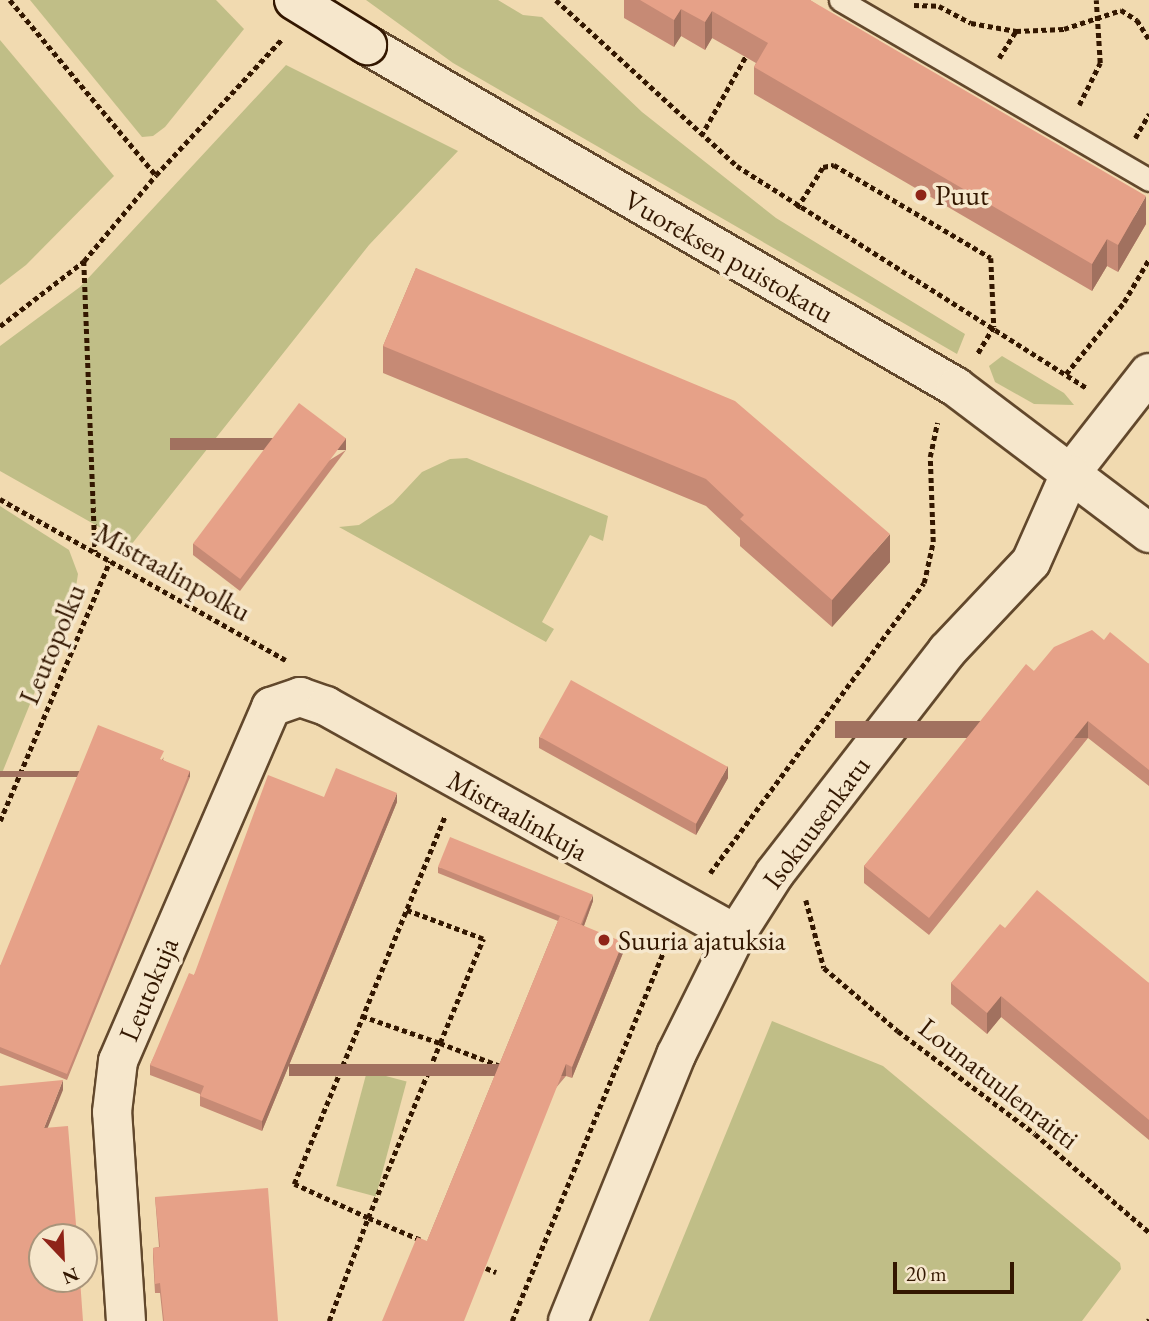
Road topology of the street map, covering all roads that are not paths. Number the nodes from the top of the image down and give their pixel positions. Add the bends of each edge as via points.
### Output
1 (840, 0) edge
2 (293, 15) edge
3 (1149, 180) edge
4 (1149, 373) edge
5 (1070, 474) junction
6 (1149, 533) edge
7 (292, 699) joint
8 (736, 934) junction
9 (126, 1321) edge
10 (568, 1321) edge

1 - 3 lane
2 - 5 street, Vuoreksen puistokatu, bridge via 367,46 956,387
4 - 5 street, Isokuusenkatu
5 - 6 street, Vuoreksen puistokatu
5 - 8 street, Isokuusenkatu via 1031,562 947,651 775,873
7 - 8 street, Mistraalinkuja via 326,706
7 - 9 street, Leutokuja via 271,706 260,724 118,1060 112,1112
8 - 10 street, Isokuusenkatu via 676,1055

